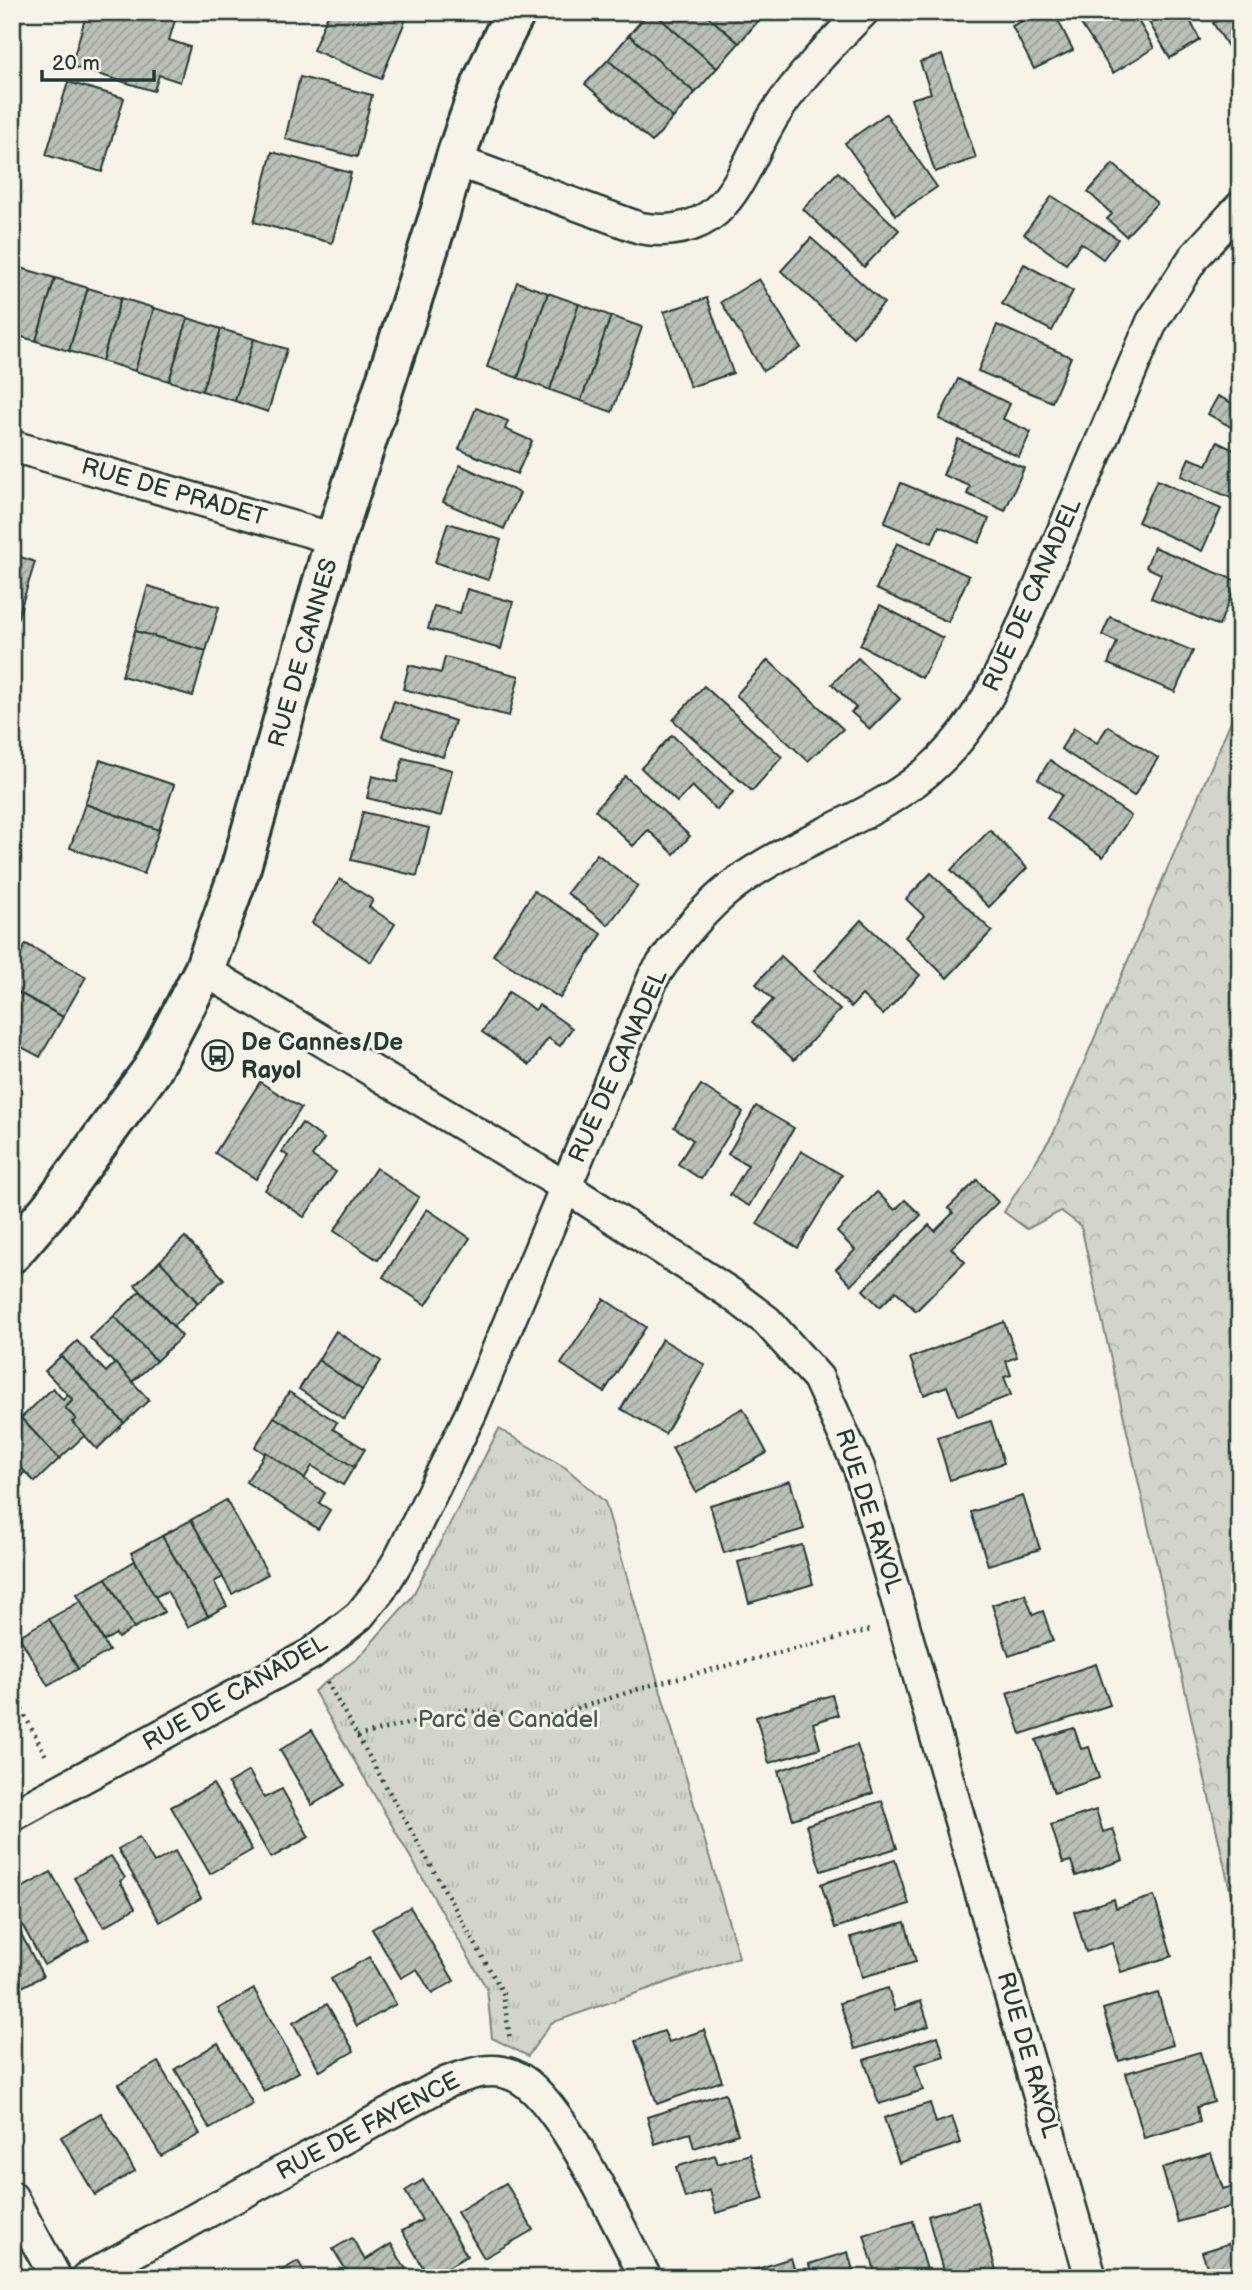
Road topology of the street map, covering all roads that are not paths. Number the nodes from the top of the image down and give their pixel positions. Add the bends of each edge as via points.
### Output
1 (516, 12) edge
2 (863, 12) edge
3 (454, 160) junction
4 (1240, 207) edge
5 (12, 446) edge
6 (335, 539) junction
7 (204, 970) junction
8 (566, 1187) junction
9 (12, 1253) edge
10 (12, 1816) edge
11 (12, 2197) edge
12 (56, 2278) edge
13 (86, 2278) edge
14 (646, 2278) edge
15 (1091, 2278) edge

1 - 3 street, RUE DE CANNES
2 - 3 street via 774,115 729,196 697,223 659,232 640,229
3 - 6 street, RUE DE CANNES
4 - 8 street, RUE DE CANADEL via 1194,257 1152,322 1004,667 961,737 911,785 736,883 688,930 644,997
5 - 6 street, RUE DE PRADET
6 - 7 street, RUE DE CANNES via 241,867
7 - 8 street, RUE DE RAYOL
7 - 9 street, RUE DE CANNES via 152,1070
8 - 10 street, RUE DE CANADEL via 471,1413 401,1556 359,1616 311,1654
8 - 15 street, RUE DE RAYOL via 767,1321 818,1378 859,1468
11 - 12 street
13 - 14 street, RUE DE FAYENCE via 447,2082 495,2070 531,2086 563,2124

